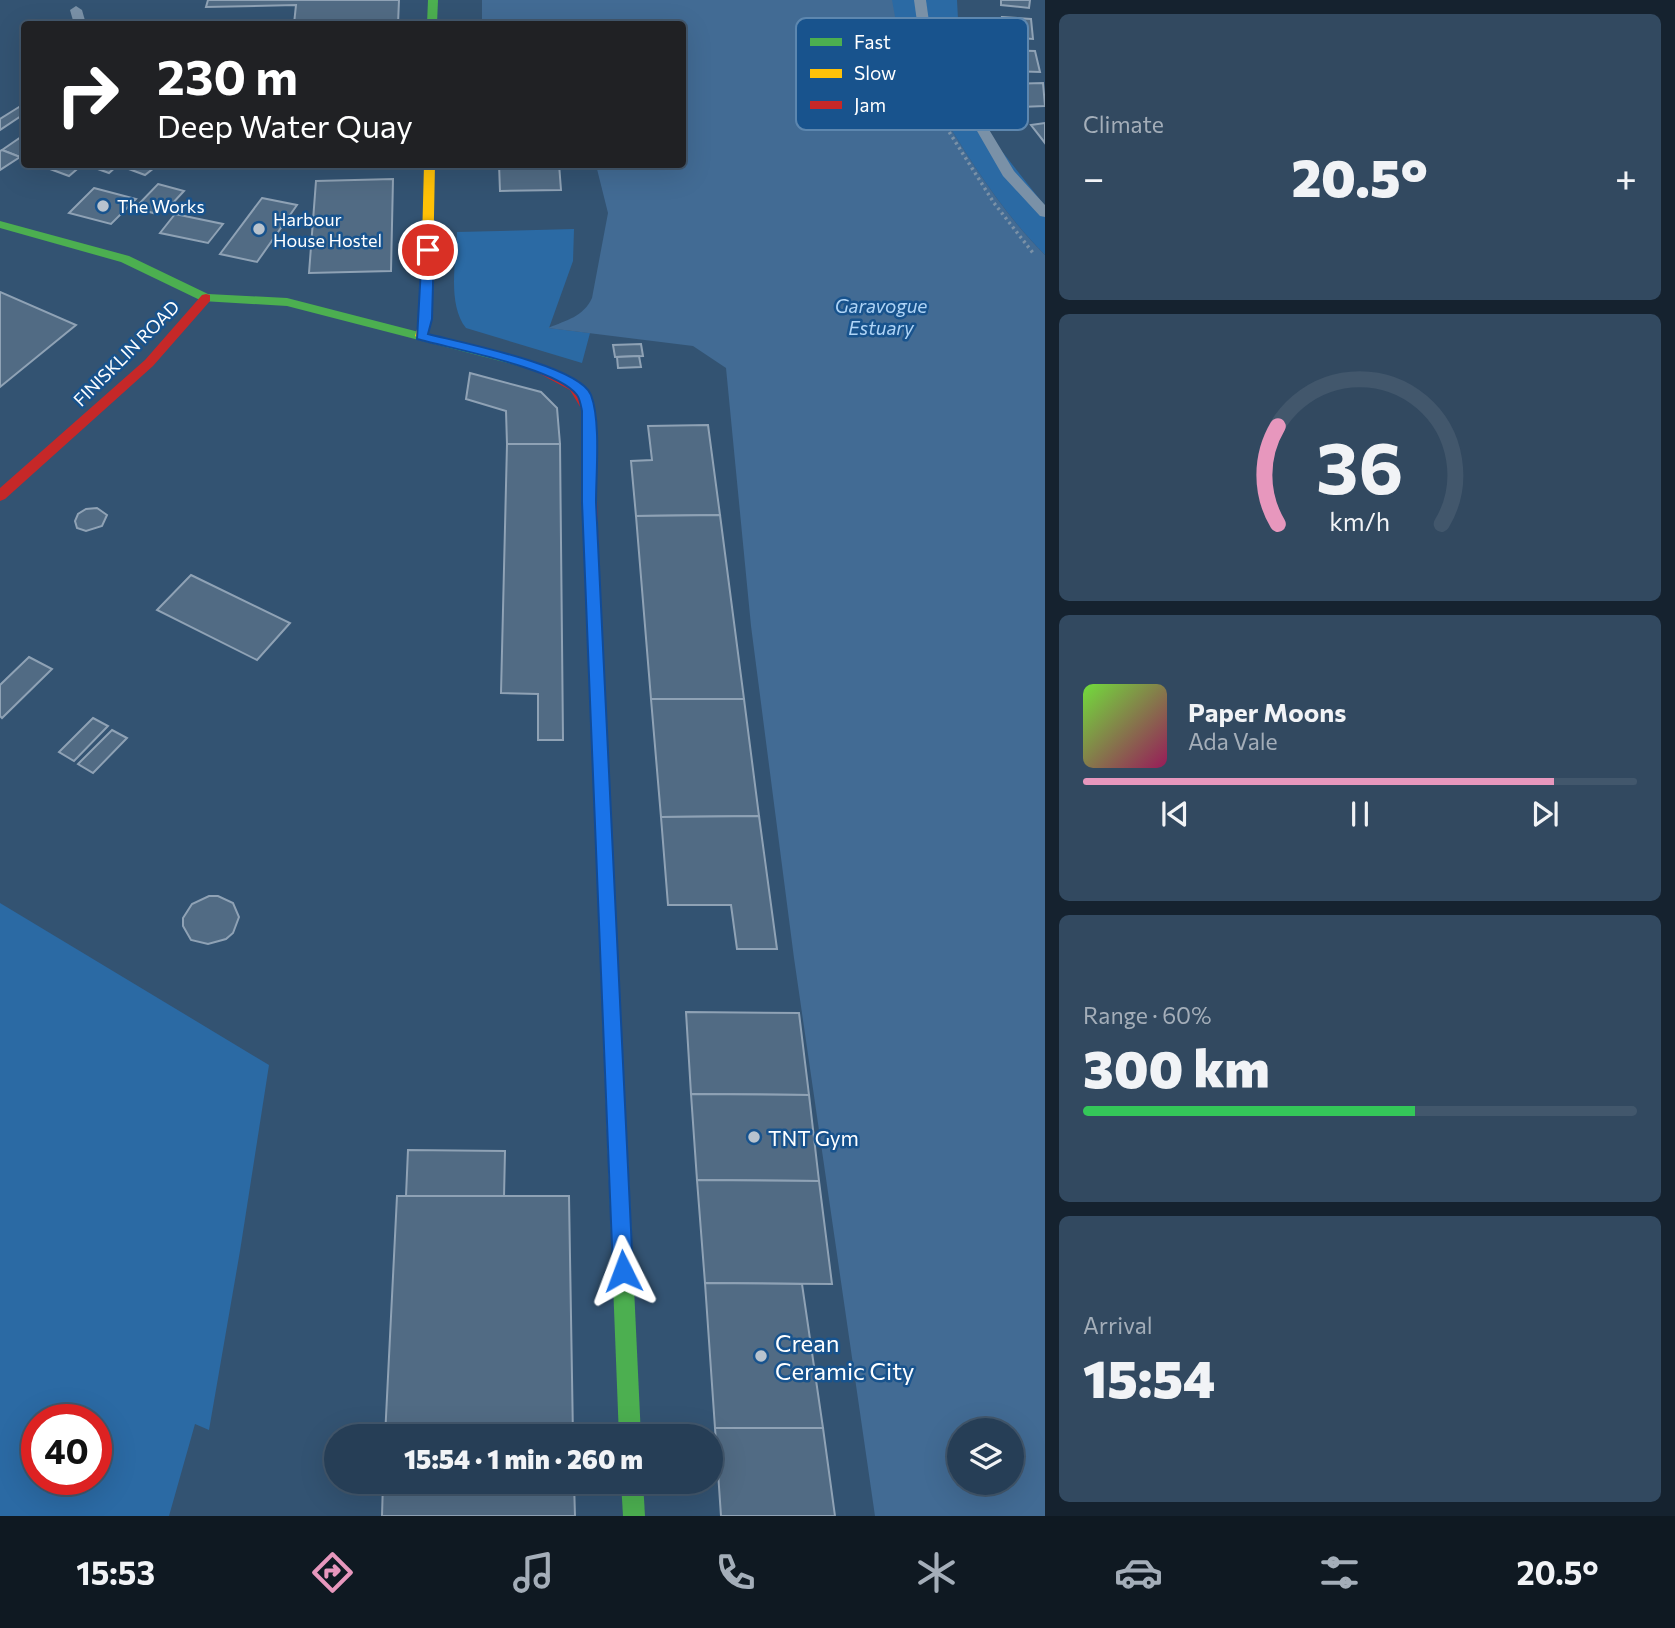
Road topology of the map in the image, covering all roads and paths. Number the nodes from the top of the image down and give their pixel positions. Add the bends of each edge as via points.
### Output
1 (433, 0) edge
2 (920, 0) edge
3 (76, 10) dead end
4 (920, 18) edge
5 (78, 21) edge
6 (432, 21) edge
7 (983, 130) edge
8 (430, 168) edge
9 (1045, 213) edge
10 (0, 224) edge
11 (206, 298) junction
12 (421, 336) junction
13 (0, 496) edge
14 (629, 1424) edge
15 (633, 1494) edge
16 (634, 1516) edge

1 - 6 street
2 - 4 lane
3 - 5 lane
7 - 9 lane via 1008,173
8 - 12 street via 426,319
10 - 11 street, FINISKLIN ROAD via 125,258
11 - 12 street via 287,302
11 - 13 street, FINISKLIN ROAD via 149,363
12 - 14 street via 535,366 565,379 584,394 588,411
15 - 16 street

